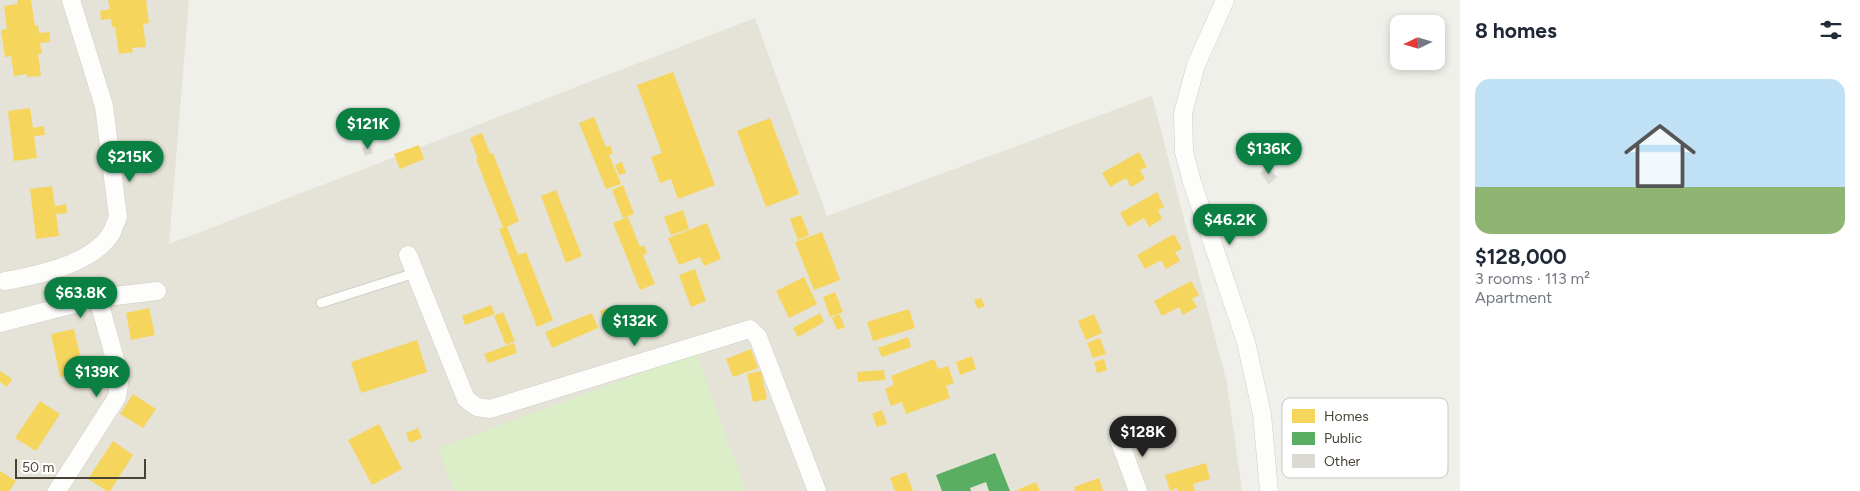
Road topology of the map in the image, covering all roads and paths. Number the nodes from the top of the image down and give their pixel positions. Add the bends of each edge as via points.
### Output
1 (71, 0) edge
2 (1225, 0) edge
3 (408, 255) dead end
4 (415, 273) junction
5 (2, 282) edge
6 (157, 291) dead end
7 (98, 298) junction
8 (321, 303) dead end
9 (0, 324) edge
10 (1118, 437) dead end
11 (58, 491) edge
12 (817, 491) edge
13 (1138, 491) edge
14 (1269, 491) edge

1 - 5 street via 104,106 118,217 112,232 91,253 45,273
2 - 14 street via 1196,65 1184,113 1184,152 1246,342 1262,414
3 - 4 street
4 - 8 lane
4 - 12 street via 466,399 478,408 490,409 750,329 758,337
6 - 7 street
7 - 9 street
7 - 11 street via 120,377 119,388 117,397
10 - 13 street

